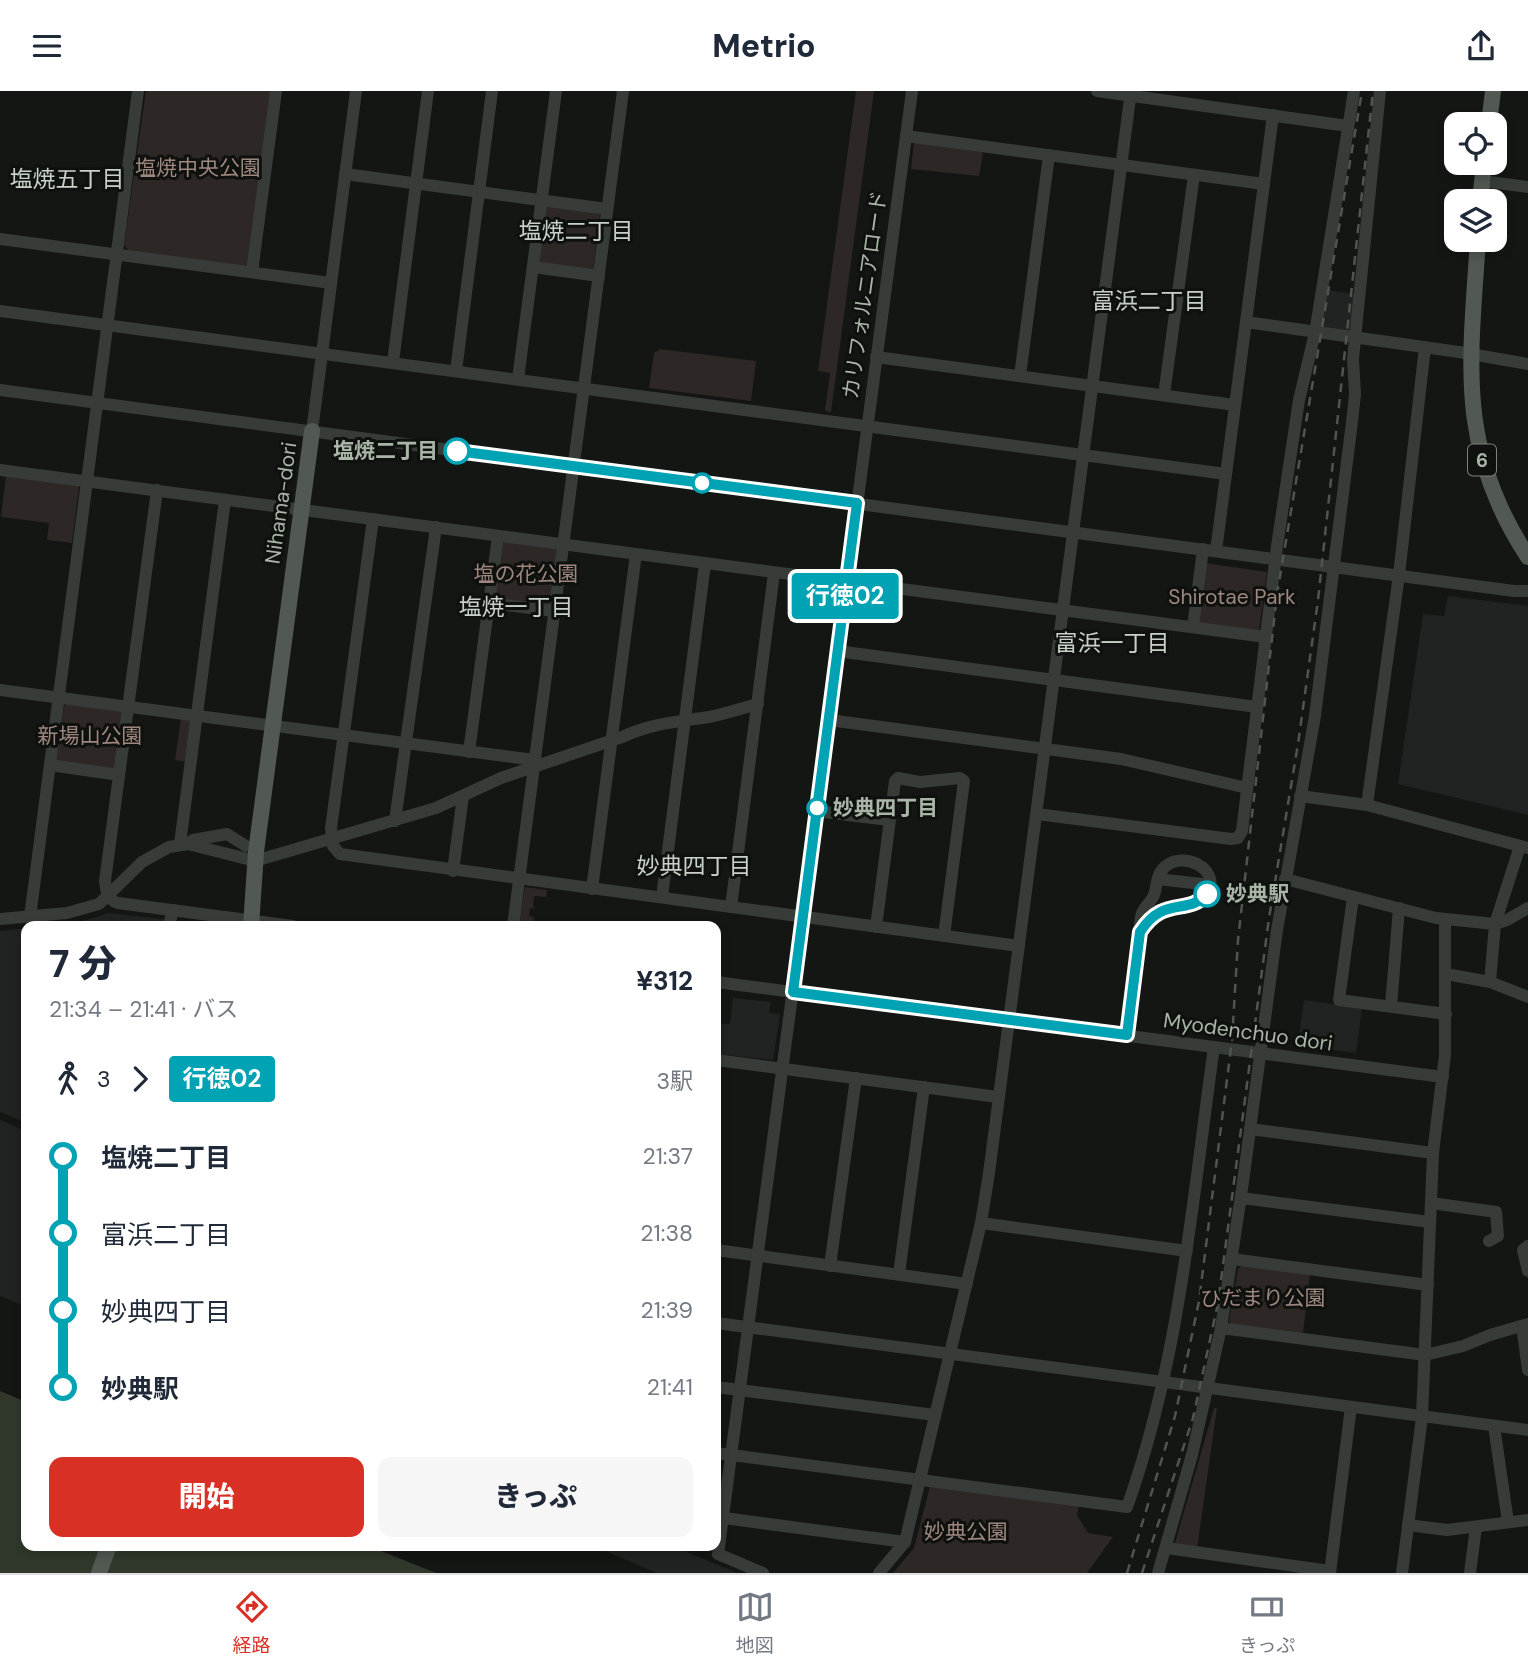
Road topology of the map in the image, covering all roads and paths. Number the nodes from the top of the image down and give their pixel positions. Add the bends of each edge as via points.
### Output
1 (138, 91) edge
2 (276, 91) edge
3 (356, 91) edge
4 (428, 91) edge
5 (492, 91) edge
6 (556, 91) edge
7 (623, 91) edge
8 (912, 91) edge
9 (1097, 91) edge
10 (1354, 91) edge
11 (1380, 91) edge
12 (1493, 91) edge
13 (1131, 93) edge
14 (1490, 112) edge
15 (1273, 115) junction
16 (1348, 126) junction
17 (906, 136) junction
18 (1049, 155) junction
19 (1122, 165) junction
20 (345, 174) junction
21 (1194, 175) junction
22 (1483, 175) edge
23 (1482, 181) junction
24 (416, 184) junction
25 (1264, 184) junction
26 (1528, 187) edge
27 (1481, 189) edge
28 (479, 192) junction
29 (542, 200) junction
30 (607, 209) junction
31 (0, 239) edge
32 (1477, 252) edge
33 (117, 255) junction
34 (533, 267) junction
35 (252, 272) junction
36 (599, 276) junction
37 (331, 283) junction
38 (0, 311) edge
39 (1246, 322) junction
40 (107, 325) junction
41 (1315, 333) junction
42 (1355, 339) junction
43 (1425, 347) junction
44 (322, 353) junction
45 (1471, 354) junction
46 (876, 358) junction
47 (393, 362) junction
48 (1528, 364) edge
49 (456, 371) junction
50 (1020, 376) junction
51 (518, 379) junction
52 (1093, 386) junction
53 (584, 388) junction
54 (0, 390) edge
55 (1164, 395) junction
56 (97, 403) junction
57 (1235, 405) junction
58 (867, 426) junction
59 (312, 431) junction
60 (1084, 455) junction
61 (573, 466) junction
62 (0, 470) edge
63 (1226, 474) junction
64 (86, 481) junction
65 (157, 490) junction
66 (225, 500) junction
67 (857, 503) junction
68 (301, 509) junction
69 (373, 519) junction
70 (436, 527) junction
71 (1073, 532) junction
72 (498, 535) junction
73 (563, 544) junction
74 (1209, 550) junction
75 (636, 554) junction
76 (1528, 557) edge
77 (1275, 559) junction
78 (705, 564) junction
79 (1335, 567) junction
80 (774, 573) junction
81 (1399, 575) junction
82 (846, 582) junction
83 (1528, 591) edge
84 (490, 603) junction
85 (1063, 610) junction
86 (554, 611) junction
87 (1193, 627) junction
88 (1266, 637) junction
89 (837, 651) junction
90 (1054, 680) junction
91 (0, 690) edge
92 (58, 698) junction
93 (758, 704) junction
94 (128, 707) junction
95 (1257, 707) junction
96 (197, 716) junction
97 (685, 718) junction
98 (829, 720) junction
99 (272, 727) junction
100 (344, 736) junction
101 (612, 741) junction
102 (407, 744) junction
103 (1045, 749) junction
104 (469, 752) junction
105 (534, 763) junction
106 (50, 765) junction
107 (119, 775) junction
108 (1247, 788) junction
109 (463, 796) junction
110 (1300, 796) junction
111 (1367, 805) junction
112 (816, 811) junction
113 (1037, 814) junction
114 (889, 820) junction
115 (395, 821) junction
116 (331, 840) junction
117 (184, 844) junction
118 (246, 846) dead end
119 (1524, 846) edge
120 (255, 861) junction
121 (453, 871) junction
122 (1285, 879) junction
123 (518, 880) junction
124 (1157, 882) junction
125 (1210, 885) junction
126 (592, 890) junction
127 (108, 897) junction
128 (662, 897) junction
129 (1353, 897) junction
130 (1178, 905) junction
131 (731, 907) junction
132 (1399, 908) junction
133 (1528, 908) edge
134 (174, 910) junction
135 (30, 917) junction
136 (802, 917) junction
137 (0, 919) edge
138 (1445, 919) junction
139 (170, 921) edge
140 (234, 921) edge
141 (250, 921) edge
142 (514, 921) edge
143 (1496, 923) junction
144 (876, 927) junction
145 (1140, 932) junction
146 (944, 936) junction
147 (1019, 946) junction
148 (1446, 974) junction
149 (1490, 982) junction
150 (721, 983) edge
151 (793, 992) junction
152 (1528, 997) edge
153 (1391, 1006) junction
154 (1446, 1014) junction
155 (1009, 1020) junction
156 (1127, 1035) junction
157 (1214, 1047) junction
158 (1260, 1053) junction
159 (721, 1062) edge
160 (782, 1068) junction
161 (1443, 1077) junction
162 (856, 1078) junction
163 (924, 1087) junction
164 (998, 1097) junction
165 (1250, 1129) junction
166 (1433, 1153) junction
167 (1241, 1198) junction
168 (1431, 1203) junction
169 (1430, 1222) junction
170 (981, 1223) junction
171 (1489, 1241) dead end
172 (1528, 1247) edge
173 (721, 1251) edge
174 (1187, 1251) junction
175 (757, 1256) junction
176 (1232, 1259) junction
177 (830, 1266) junction
178 (1528, 1271) edge
179 (899, 1274) junction
180 (967, 1284) junction
181 (1427, 1285) junction
182 (721, 1324) edge
183 (1525, 1325) edge
184 (748, 1327) junction
185 (1221, 1328) junction
186 (950, 1354) junction
187 (1425, 1355) junction
188 (1528, 1370) edge
189 (1163, 1382) junction
190 (721, 1388) edge
191 (1208, 1388) junction
192 (740, 1390) junction
193 (1351, 1408) junction
194 (935, 1415) junction
195 (1422, 1417) junction
196 (1494, 1426) junction
197 (1528, 1430) edge
198 (721, 1454) edge
199 (731, 1455) junction
200 (919, 1480) junction
201 (721, 1507) edge
202 (721, 1517) edge
203 (1528, 1520) edge
204 (1507, 1522) junction
205 (1408, 1525) junction
206 (1476, 1527) junction
207 (905, 1542) junction
208 (1167, 1548) junction
209 (107, 1551) edge
210 (718, 1551) edge
211 (1330, 1572) edge
212 (99, 1573) edge
213 (763, 1573) edge
214 (879, 1573) edge
215 (1158, 1573) edge
216 (1402, 1573) edge
217 (1470, 1573) edge

1 - 33 street
2 - 35 street
3 - 20 street, Nihama-dori
4 - 24 street
5 - 28 street
6 - 29 street
7 - 30 street
8 - 17 street, カリフォルニアロード
9 - 13 street
10 - 16 street
11 - 42 street
12 - 14 main road
13 - 15 street
13 - 19 street
15 - 16 street
15 - 25 street
16 - 41 street
17 - 18 street
17 - 46 street, カリフォルニアロード
18 - 19 street
18 - 50 street
19 - 21 street
19 - 52 street
20 - 24 street
20 - 37 street, Nihama-dori
21 - 25 street
21 - 55 street
22 - 23 main road
23 - 26 street
23 - 27 main road
24 - 28 street
24 - 47 street
25 - 39 street
28 - 29 street
28 - 49 street
29 - 30 street
29 - 34 street
30 - 36 street
31 - 33 street
32 - 45 main road, 6
33 - 35 street
33 - 40 street
34 - 36 street
34 - 51 street
35 - 37 street
36 - 53 street
37 - 44 street, Nihama-dori
38 - 40 street
39 - 41 street
39 - 57 street
40 - 44 street
40 - 56 street
41 - 42 street
41 - 77 street via 1299,400
42 - 43 street
42 - 79 street via 1352,422
43 - 45 street
43 - 81 street
44 - 47 street
44 - 59 street, Nihama-dori
45 - 48 street
45 - 76 main road, 6 via 1472,410 1482,460 1503,515
46 - 50 street
46 - 58 street, カリフォルニアロード
47 - 49 street
49 - 51 street
50 - 52 street
51 - 53 street
52 - 55 street
52 - 60 street
53 - 58 street
53 - 61 street
54 - 56 street
55 - 57 street
56 - 59 street
56 - 64 street
57 - 63 street
58 - 60 street
58 - 67 street, カリフォルニアロード
59 - 61 street
59 - 68 main road, Nihama-dori
60 - 63 street
60 - 71 street
61 - 67 street
61 - 73 street
62 - 64 street
63 - 74 street
64 - 65 street
64 - 92 street
65 - 66 street
65 - 94 street
66 - 68 street
66 - 96 street
67 - 71 street
67 - 82 street, カリフォルニアロード
68 - 69 street
68 - 99 main road, Nihama-dori
69 - 70 street
69 - 100 street
70 - 72 street
70 - 102 street
71 - 74 street
71 - 85 street
72 - 73 street
72 - 84 street
73 - 75 street
73 - 86 street
74 - 77 street
74 - 87 street
75 - 78 street
75 - 101 street
77 - 79 street
77 - 88 street
78 - 80 street
78 - 97 street
79 - 81 street
79 - 110 street
80 - 82 street
80 - 93 street
81 - 83 street
81 - 111 street
82 - 85 street
82 - 89 street, カリフォルニアロード
84 - 86 street
84 - 104 street
85 - 87 street
85 - 90 street
86 - 105 street
87 - 88 street
88 - 95 street
89 - 90 street
89 - 98 street, カリフォルニアロード
90 - 95 street
90 - 103 street
91 - 92 street
92 - 94 street
92 - 106 street
93 - 97 street via 710,717
93 - 131 street
94 - 96 street
94 - 107 street
95 - 108 street
96 - 99 street
96 - 117 street
97 - 101 street
97 - 128 street
98 - 103 street
98 - 112 street, カリフォルニアロード
99 - 100 street
99 - 120 main road, Nihama-dori
100 - 102 street
100 - 116 street
101 - 105 street
101 - 126 street
102 - 104 street
102 - 115 street
103 - 108 street via 1121,759
103 - 113 street
104 - 105 street
105 - 109 street
105 - 123 street
106 - 107 street
106 - 135 street
107 - 127 street via 105,881
108 - 113 street via 1242,831 1231,839
109 - 115 street
109 - 121 street
110 - 111 street
110 - 122 street
111 - 119 street
112 - 114 street
112 - 136 street, カリフォルニアロード
113 - 147 street
114 - 144 street
114 - 146 street via 898,778 964,781
115 - 116 street
116 - 120 street
116 - 121 street via 335,851 346,857
117 - 118 street via 227,834
117 - 120 street
117 - 127 street via 158,851 142,862
119 - 143 street
120 - 141 main road, Nihama-dori
121 - 123 street
122 - 129 street
122 - 158 street
123 - 126 street
123 - 142 street
124 - 125 street
124 - 125 street via 1161,870 1189,860 1204,869
124 - 130 street
124 - 145 street via 1141,916
125 - 130 street via 1202,900
126 - 128 street
127 - 134 street via 118,903
127 - 135 street via 67,913
128 - 131 street
129 - 132 street
129 - 153 street via 1339,1000
130 - 145 street via 1157,913
131 - 136 street
132 - 138 street
132 - 153 street
133 - 143 street
134 - 139 street
134 - 140 street
135 - 137 street
136 - 144 street
136 - 151 street, カリフォルニアロード
138 - 143 street
138 - 148 street
143 - 149 street
144 - 146 street
145 - 156 street
146 - 147 street
147 - 155 street
148 - 149 street
148 - 154 street
149 - 152 street
150 - 151 street, Myodenchuo dori
151 - 155 street, Myodenchuo dori
151 - 160 street, カリフォルニアロード
153 - 154 street
154 - 161 street
155 - 156 street, Myodenchuo dori
155 - 164 street
156 - 157 street, Myodenchuo dori
157 - 158 street, Myodenchuo dori
157 - 174 street
158 - 161 street, Myodenchuo dori
158 - 165 street
159 - 160 street
160 - 162 street
160 - 175 street, カリフォルニアロード
161 - 166 street
162 - 163 street
162 - 177 street
163 - 164 street
163 - 179 street
164 - 170 street
165 - 166 street
165 - 167 street
166 - 168 street
167 - 169 street
167 - 176 street
168 - 169 street
168 - 171 street via 1496,1212 1498,1236
169 - 181 street
170 - 174 street
170 - 180 street
172 - 178 street via 1523,1250
173 - 175 street
174 - 189 street
175 - 177 street
175 - 184 street, カリフォルニアロード
176 - 181 street
176 - 185 street
177 - 179 street
179 - 180 street
180 - 186 street
181 - 187 street
182 - 184 street
183 - 187 street
183 - 188 street
184 - 186 street
184 - 192 street, カリフォルニアロード
185 - 187 street
185 - 191 street
186 - 189 street
186 - 194 street
187 - 195 street
189 - 191 street
189 - 200 street via 1127,1507
190 - 192 street
191 - 193 street
191 - 208 street
192 - 194 street
192 - 199 street, カリフォルニアロード
193 - 195 street
193 - 211 street
194 - 200 street
195 - 196 street
195 - 205 street
196 - 197 street
196 - 204 street
198 - 199 street
199 - 200 street
199 - 201 street, カリフォルニアロード
200 - 207 street
202 - 207 street
203 - 204 street
204 - 206 street
205 - 206 street via 1447,1530
205 - 216 street
206 - 217 street
207 - 214 street
208 - 211 street
208 - 215 street
209 - 212 main road
210 - 213 street, カリフォルニアロード

